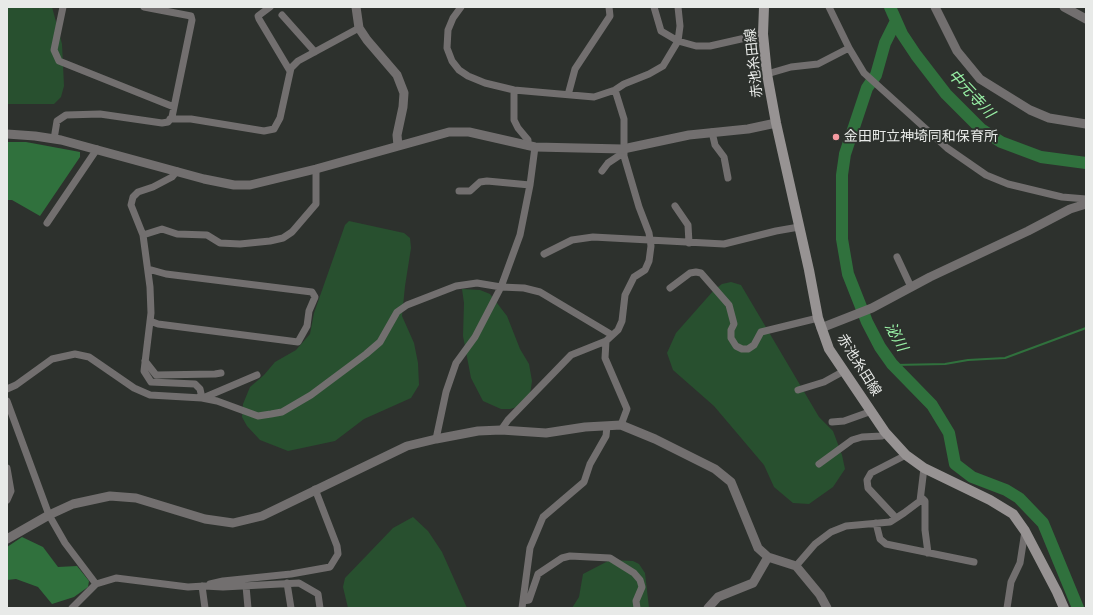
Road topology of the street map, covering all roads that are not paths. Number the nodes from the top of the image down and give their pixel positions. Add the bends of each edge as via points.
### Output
1 (63, 7) edge
2 (144, 7) edge
3 (270, 7) edge
4 (356, 7) edge
5 (461, 7) edge
6 (609, 7) edge
7 (654, 7) edge
8 (678, 7) edge
9 (764, 7) edge
10 (830, 7) edge
11 (936, 7) edge
12 (1064, 7) edge
13 (282, 15) dead end
14 (1086, 19) edge
15 (359, 28) junction
16 (763, 34) junction
17 (678, 41) junction
18 (849, 48) junction
19 (315, 52) junction
20 (290, 71) junction
21 (766, 74) junction
22 (514, 90) junction
23 (614, 90) junction
24 (568, 95) junction
25 (174, 107) junction
26 (170, 119) junction
27 (776, 123) junction
28 (1086, 124) edge
29 (712, 132) junction
30 (7, 134) edge
31 (54, 139) junction
32 (398, 146) junction
33 (531, 147) junction
34 (97, 149) junction
35 (623, 151) junction
36 (316, 169) junction
37 (177, 171) junction
38 (602, 171) dead end
39 (728, 178) dead end
40 (530, 186) junction
41 (459, 191) dead end
42 (1086, 199) edge
43 (1086, 204) edge
44 (675, 206) dead end
45 (47, 223) dead end
46 (799, 227) junction
47 (143, 235) junction
48 (650, 240) junction
49 (689, 243) junction
50 (544, 254) dead end
51 (896, 257) dead end
52 (148, 269) junction
53 (501, 287) junction
54 (911, 287) junction
55 (670, 288) dead end
56 (150, 321) junction
57 (819, 323) junction
58 (612, 335) junction
59 (606, 341) junction
60 (145, 361) junction
61 (844, 371) junction
62 (221, 372) dead end
63 (257, 375) dead end
64 (7, 390) edge
65 (798, 390) dead end
66 (202, 398) junction
67 (7, 401) edge
68 (872, 411) junction
69 (832, 422) dead end
70 (621, 425) junction
71 (607, 426) junction
72 (501, 430) junction
73 (886, 433) junction
74 (436, 439) junction
75 (906, 455) junction
76 (819, 464) dead end
77 (7, 468) edge
78 (924, 468) junction
79 (315, 489) junction
80 (921, 496) junction
81 (7, 500) edge
82 (49, 515) junction
83 (896, 518) junction
84 (876, 523) junction
85 (1025, 530) junction
86 (7, 539) edge
87 (928, 553) junction
88 (768, 557) junction
89 (974, 562) dead end
90 (796, 566) junction
91 (287, 583) junction
92 (96, 584) junction
93 (203, 586) junction
94 (246, 586) junction
95 (522, 604) edge
96 (72, 608) edge
97 (205, 608) edge
98 (248, 608) edge
99 (291, 608) edge
100 (320, 608) edge
101 (637, 608) edge
102 (708, 608) edge
103 (827, 608) edge
104 (1008, 608) edge
105 (1064, 608) edge

1 - 25 street via 54,50 59,61
2 - 25 street via 191,16
3 - 20 street via 258,16 259,20
4 - 15 street
5 - 22 street via 453,18 447,38 447,48 452,61 468,76
6 - 24 street via 610,16 575,69
7 - 17 street via 660,31
8 - 17 street
9 - 16 main road, 赤池糸田線
10 - 18 street
11 - 28 street via 957,51 980,79 1030,110 1049,118
12 - 14 street
13 - 19 street
15 - 19 street
15 - 32 street via 397,75 404,93 397,136
16 - 17 street via 710,46 696,46
16 - 21 main road, 赤池糸田線
17 - 23 street via 663,66
18 - 21 street via 818,64 791,67
18 - 42 street via 864,72 891,98 947,148 986,175 1008,184 1062,197
19 - 20 street via 298,61
20 - 26 street via 280,118 274,128 264,131 191,119
21 - 27 main road, 赤池糸田線
22 - 24 street
22 - 33 street via 514,120
23 - 24 street via 594,97
23 - 35 street via 624,119
25 - 26 street
26 - 31 street via 162,123 100,114 66,115 57,121
27 - 29 street via 748,129
27 - 46 main road, 赤池糸田線
29 - 35 street
29 - 39 street via 715,144 724,157
30 - 31 street
31 - 34 street
32 - 33 street via 450,132 468,132
32 - 36 street
33 - 35 street
33 - 40 street
34 - 37 street
34 - 45 street
35 - 38 street
35 - 48 street via 639,207 647,223
36 - 37 street via 250,185 234,185
36 - 47 street via 316,204 292,232 283,238 270,242 240,244 220,243 207,235 177,234 162,229
37 - 47 street via 172,177 138,192 133,197 131,205
40 - 41 street via 487,181 480,182 470,191
40 - 53 street via 520,235
43 - 54 street via 1070,209
44 - 49 street via 688,225
46 - 49 street via 724,244
46 - 57 main road, 赤池糸田線
47 - 52 street
48 - 49 street
48 - 50 street via 593,237 572,240
48 - 58 street via 649,261 645,270 634,277 625,295 622,321
51 - 54 street
52 - 56 street
52 - 56 street via 166,274 312,292 314,297 308,311 307,326 298,342
53 - 58 street via 540,292
53 - 66 street via 477,283 456,286 406,305 397,312 380,342 371,350 311,395 282,412 258,416
53 - 74 street via 475,337 456,363 446,392
54 - 57 street via 853,316
55 - 57 street via 690,273 700,273 729,305 734,324 731,338 736,346 742,349 754,345 761,332
56 - 60 street
57 - 61 main road, 赤池糸田線 via 829,349
58 - 59 street
59 - 70 street via 605,358 627,409
59 - 72 street via 571,355
60 - 62 street via 156,375
60 - 66 street via 144,371 151,382 195,384 200,389
61 - 65 street via 824,382
61 - 68 main road, 赤池糸田線
63 - 66 street
64 - 66 street via 52,359 75,354 89,358 134,388 150,395
67 - 82 street
68 - 69 street via 844,421
68 - 73 main road, 赤池糸田線
70 - 71 street
70 - 88 street via 715,469 731,482 758,548
71 - 72 street via 546,433
71 - 95 street via 606,436 590,464 584,482 543,517 530,548
72 - 74 street via 478,431
73 - 75 main road, 赤池糸田線
73 - 76 street via 882,436 852,440
74 - 79 street via 407,446
75 - 78 main road, 赤池糸田線
75 - 83 street via 871,473 867,480 868,488
77 - 81 street via 11,491
78 - 80 street
78 - 85 main road, 赤池糸田線 via 1013,514
79 - 82 street via 262,516 233,523 205,519 136,498 110,496 73,504
79 - 93 street via 337,546 338,554 330,567 291,574 223,580
80 - 83 street via 920,501
80 - 87 street via 925,501
82 - 86 street
82 - 92 street via 64,544
83 - 84 street via 890,522
84 - 87 street via 880,539 886,544
84 - 90 street via 846,526 831,532 815,544
85 - 104 street via 1020,563 1011,582
85 - 105 main road, 赤池糸田線
87 - 89 street
88 - 90 street
88 - 102 street via 752,583 718,597
90 - 103 street via 820,595
91 - 94 street
91 - 99 street
91 - 100 street via 299,583 318,594
92 - 93 street via 116,578 188,587
92 - 96 street
93 - 94 street
93 - 97 street
94 - 98 street
95 - 101 street via 529,600 538,574 562,558 570,556 610,558 634,573 642,587 636,601

